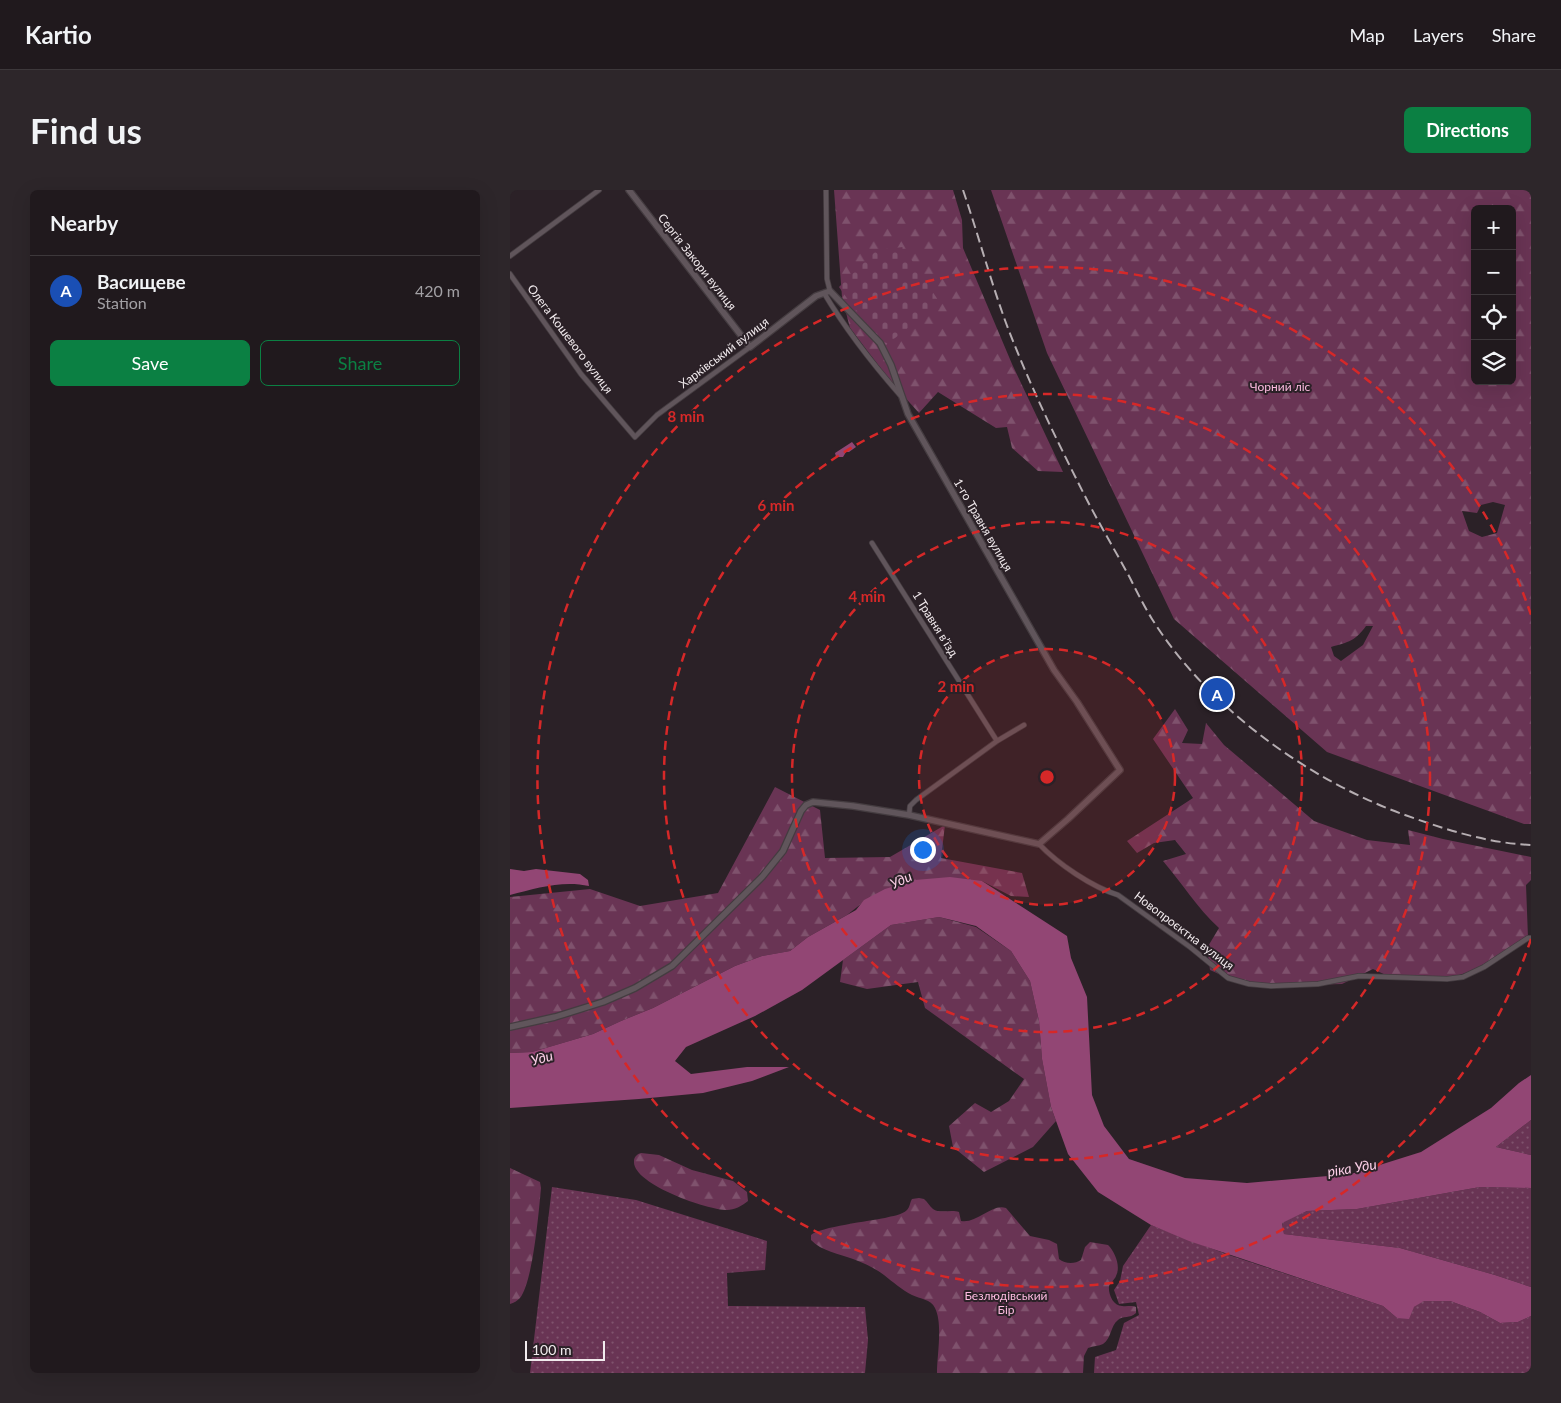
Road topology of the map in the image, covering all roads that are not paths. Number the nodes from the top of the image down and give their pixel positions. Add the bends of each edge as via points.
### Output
1 (599, 190) edge
2 (629, 190) edge
3 (826, 190) edge
4 (510, 256) edge
5 (510, 274) edge
6 (827, 292) junction
7 (750, 347) junction
8 (904, 400) junction
9 (635, 437) joint
10 (872, 544) dead end
11 (1024, 725) dead end
12 (997, 741) junction
13 (909, 815) junction
14 (1039, 844) junction
15 (1531, 938) edge
16 (510, 1027) edge

1 - 4 street
2 - 7 street, Сергія Закори вулиця
3 - 6 street
5 - 9 street, Олега Кошевого вулиця via 581,374
6 - 7 street, Харківський вулиця via 816,296
6 - 8 street, 1-го Травня вулиця via 838,316
6 - 8 street via 880,343
7 - 9 street, Харківський вулиця via 657,415
8 - 14 street, 1-го Травня вулиця via 908,414 1054,670 1120,770
10 - 12 street, 1 Травня в’їзд
11 - 12 street
12 - 13 street via 916,800 910,806
13 - 14 street
13 - 16 street via 813,802 806,805 783,851 762,877 672,966 603,1002
14 - 15 street, Новопроєктна вулиця via 1091,883 1118,895 1228,978 1249,984 1318,984 1359,976 1463,977

